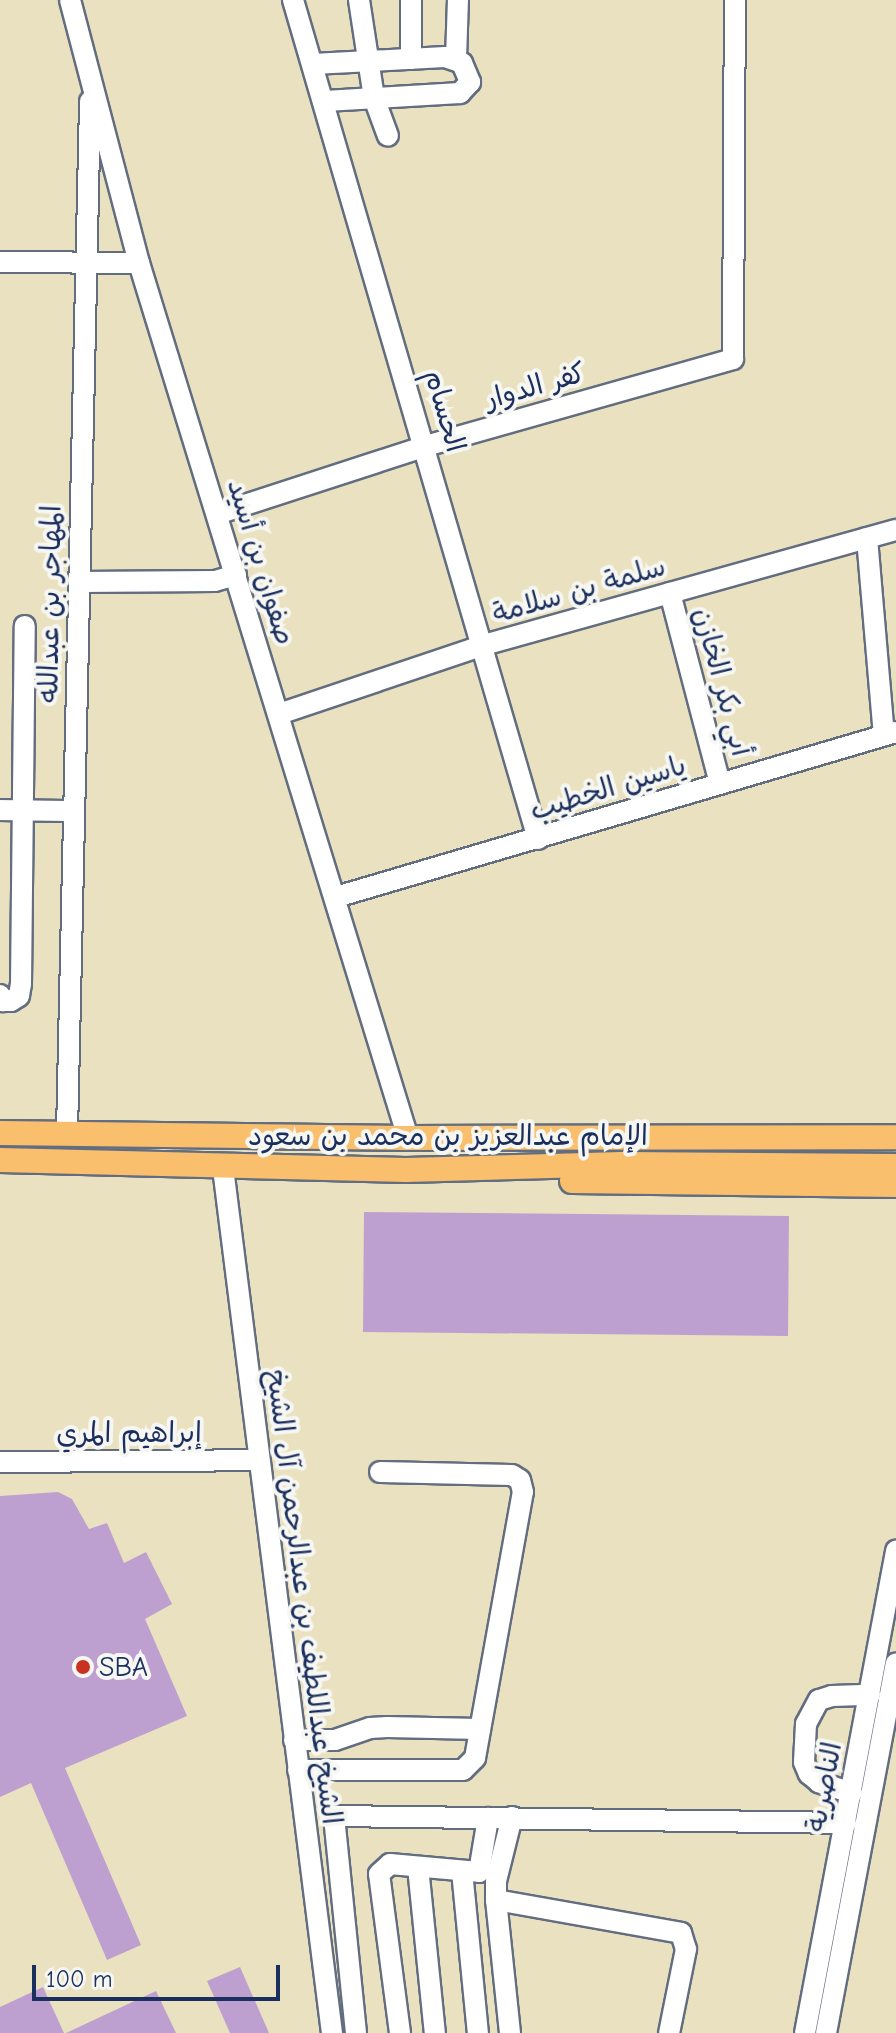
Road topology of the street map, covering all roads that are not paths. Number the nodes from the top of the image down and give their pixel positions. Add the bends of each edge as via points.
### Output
1 (70, 0) edge
2 (293, 0) edge
3 (359, 0) edge
4 (411, 0) edge
5 (458, 0) edge
6 (735, 0) edge
7 (411, 59) junction
8 (456, 59) junction
9 (366, 61) junction
10 (313, 64) junction
11 (90, 77) junction
12 (374, 98) junction
13 (325, 101) junction
14 (388, 136) dead end
15 (0, 262) edge
16 (86, 263) junction
17 (139, 263) junction
18 (426, 446) junction
19 (217, 514) junction
20 (896, 530) edge
21 (867, 538) junction
22 (236, 575) junction
23 (79, 582) junction
24 (670, 593) junction
25 (25, 626) dead end
26 (484, 645) junction
27 (279, 714) junction
28 (890, 733) edge
29 (720, 784) junction
30 (0, 810) edge
31 (26, 810) junction
32 (74, 811) junction
33 (538, 839) junction
34 (336, 897) junction
35 (0, 995) edge
36 (0, 1133) edge
37 (67, 1133) junction
38 (896, 1137) edge
39 (408, 1138) junction
40 (0, 1160) edge
41 (896, 1166) edge
42 (223, 1168) junction
43 (406, 1170) junction
44 (896, 1185) edge
45 (258, 1460) junction
46 (0, 1461) edge
47 (380, 1472) dead end
48 (896, 1550) edge
49 (896, 1664) edge
50 (870, 1695) junction
51 (480, 1729) junction
52 (889, 1735) edge
53 (294, 1740) junction
54 (298, 1770) junction
55 (852, 1793) junction
56 (512, 1817) junction
57 (488, 1818) junction
58 (846, 1823) junction
59 (418, 1867) junction
60 (462, 1871) junction
61 (496, 1900) junction
62 (332, 2033) edge
63 (356, 2033) edge
64 (400, 2033) edge
65 (435, 2033) edge
66 (478, 2033) edge
67 (510, 2033) edge
68 (669, 2033) edge
69 (805, 2033) edge
70 (826, 2033) edge

1 - 11 street, صفوان بن أسيد
2 - 10 street, الحسام
3 - 9 street
4 - 7 street
5 - 8 street
6 - 18 street, كفر الدوار via 733,359
7 - 8 street
7 - 9 street
8 - 12 street via 467,69 470,82 460,93
9 - 10 street
9 - 12 street
10 - 13 street, الحسام
11 - 16 street, المهاجر بن عبدالله
11 - 17 street, صفوان بن أسيد
12 - 13 street
12 - 14 street
13 - 18 street, الحسام
15 - 16 street
16 - 17 street
16 - 23 street, المهاجر بن عبدالله
17 - 19 street, صفوان بن أسيد
18 - 19 street, كفر الدوار
18 - 26 street, الحسام
19 - 22 street, صفوان بن أسيد
20 - 21 street, سلمة بن سلامة
21 - 24 street, سلمة بن سلامة
21 - 28 street
22 - 23 street via 215,581
22 - 27 street, صفوان بن أسيد
23 - 32 street, المهاجر بن عبدالله
24 - 26 street, سلمة بن سلامة
24 - 29 street, أبي بكر الخازن
25 - 31 street
26 - 27 street, سلمة بن سلامة
26 - 33 street, الحسام
27 - 34 street, صفوان بن أسيد
28 - 29 street, ياسين الخطيب
29 - 33 street, ياسين الخطيب
30 - 31 street
31 - 32 street
31 - 35 street via 21,984 19,996 11,1001
32 - 37 street, المهاجر بن عبدالله
33 - 34 street, ياسين الخطيب
34 - 39 street, صفوان بن أسيد
36 - 37 main road, الإمام عبدالعزيز بن محمد بن سعود
37 - 39 main road, الإمام عبدالعزيز بن محمد بن سعود
38 - 39 main road, الإمام عبدالعزيز بن محمد بن سعود
40 - 42 main road, الإمام عبدالعزيز بن محمد بن سعود
41 - 43 main road, الإمام عبدالعزيز بن محمد بن سعود via 622,1164
42 - 43 main road, الإمام عبدالعزيز بن محمد بن سعود
42 - 45 street, الشيخ عبداللطيف بن عبدالرحمن آل الشيخ
43 - 44 main road via 518,1180
45 - 46 street, إبراهيم المري
45 - 53 street, الشيخ عبداللطيف بن عبدالرحمن آل الشيخ
47 - 51 street via 512,1475 520,1480 523,1492
48 - 50 street, الناصرية
49 - 52 street, الناصرية
50 - 55 street, الناصرية
50 - 55 street via 819,1700 806,1724 804,1762 809,1774
51 - 53 street via 370,1728 335,1740
51 - 54 street via 475,1758 463,1770
52 - 70 street, الناصرية
53 - 54 street, الشيخ عبداللطيف بن عبدالرحمن آل الشيخ
54 - 62 street, الشيخ عبداللطيف بن عبدالرحمن آل الشيخ
55 - 58 street, الناصرية
56 - 57 street
56 - 58 street
56 - 61 street
57 - 60 street via 479,1872
57 - 63 street via 334,1816
58 - 69 street, الناصرية
59 - 60 street
59 - 64 street via 390,1864 379,1874
59 - 65 street
60 - 66 street
61 - 67 street
61 - 68 street via 681,1933 686,1949

